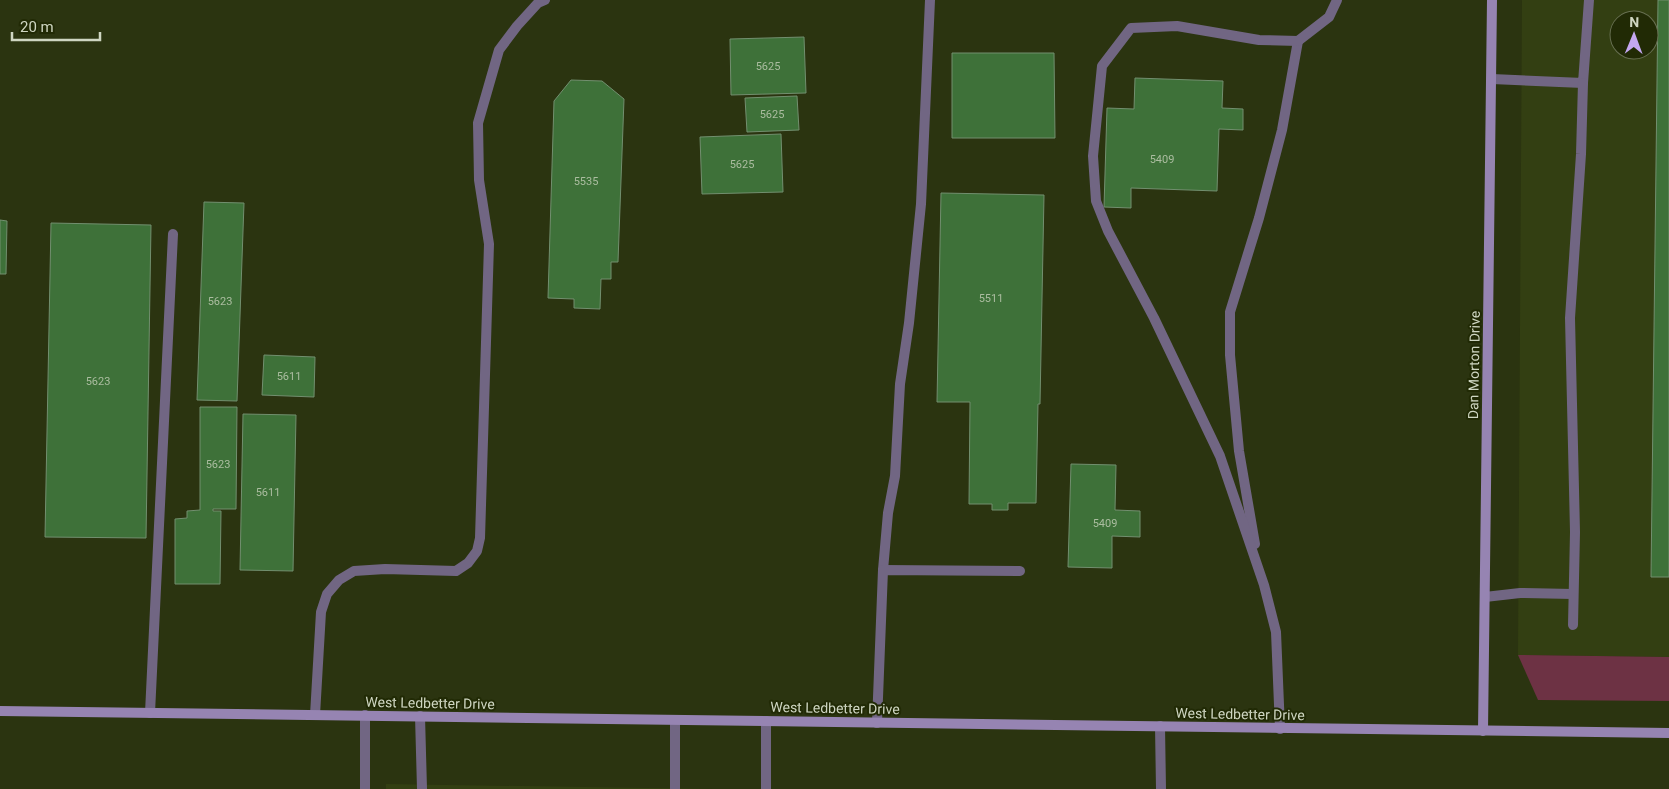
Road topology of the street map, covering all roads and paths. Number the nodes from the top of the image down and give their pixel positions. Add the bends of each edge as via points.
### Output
1 (545, 0) edge
2 (930, 0) edge
3 (1337, 0) edge
4 (1492, 0) edge
5 (1589, 0) edge
6 (1298, 41) junction
7 (1492, 79) junction
8 (1583, 83) junction
9 (173, 234) dead end
10 (884, 570) junction
11 (1020, 571) dead end
12 (1261, 574) junction
13 (1573, 594) junction
14 (1485, 597) junction
15 (1573, 625) dead end
16 (0, 711) edge
17 (150, 713) junction
18 (315, 715) junction
19 (365, 715) junction
20 (420, 716) junction
21 (676, 720) junction
22 (766, 721) junction
23 (877, 723) junction
24 (1160, 726) junction
25 (1280, 729) junction
26 (1483, 731) junction
27 (1669, 733) edge
28 (365, 789) edge
29 (422, 789) edge
30 (675, 789) edge
31 (766, 789) edge
32 (1161, 789) edge

1 - 18 street via 538,3 499,50 478,122 479,180 489,244 477,551 456,571 354,571 339,580 327,594 321,612
2 - 10 street via 921,204 900,384 895,476 888,513
3 - 6 street via 1329,17
4 - 7 street, Dan Morton Drive
5 - 8 street
6 - 12 street via 1280,139 1230,312 1230,355 1239,450
6 - 12 street via 1259,40 1177,26 1131,28 1102,66 1093,156 1096,201 1108,232 1154,318 1220,456
7 - 8 street
7 - 14 street, Dan Morton Drive
8 - 13 street via 1570,318 1575,532
9 - 17 street
10 - 11 street
10 - 23 street
12 - 25 street via 1276,632
13 - 14 street via 1520,593
13 - 15 street
14 - 26 street, Dan Morton Drive
16 - 17 street, West Ledbetter Drive
17 - 18 street, West Ledbetter Drive
18 - 19 street, West Ledbetter Drive
19 - 20 street, West Ledbetter Drive
19 - 28 street
20 - 21 street, West Ledbetter Drive
20 - 29 street
21 - 22 street, West Ledbetter Drive
21 - 30 street
22 - 23 street, West Ledbetter Drive
22 - 31 street
23 - 24 street, West Ledbetter Drive
24 - 25 street, West Ledbetter Drive
24 - 32 street
25 - 26 street, West Ledbetter Drive
26 - 27 street, West Ledbetter Drive

